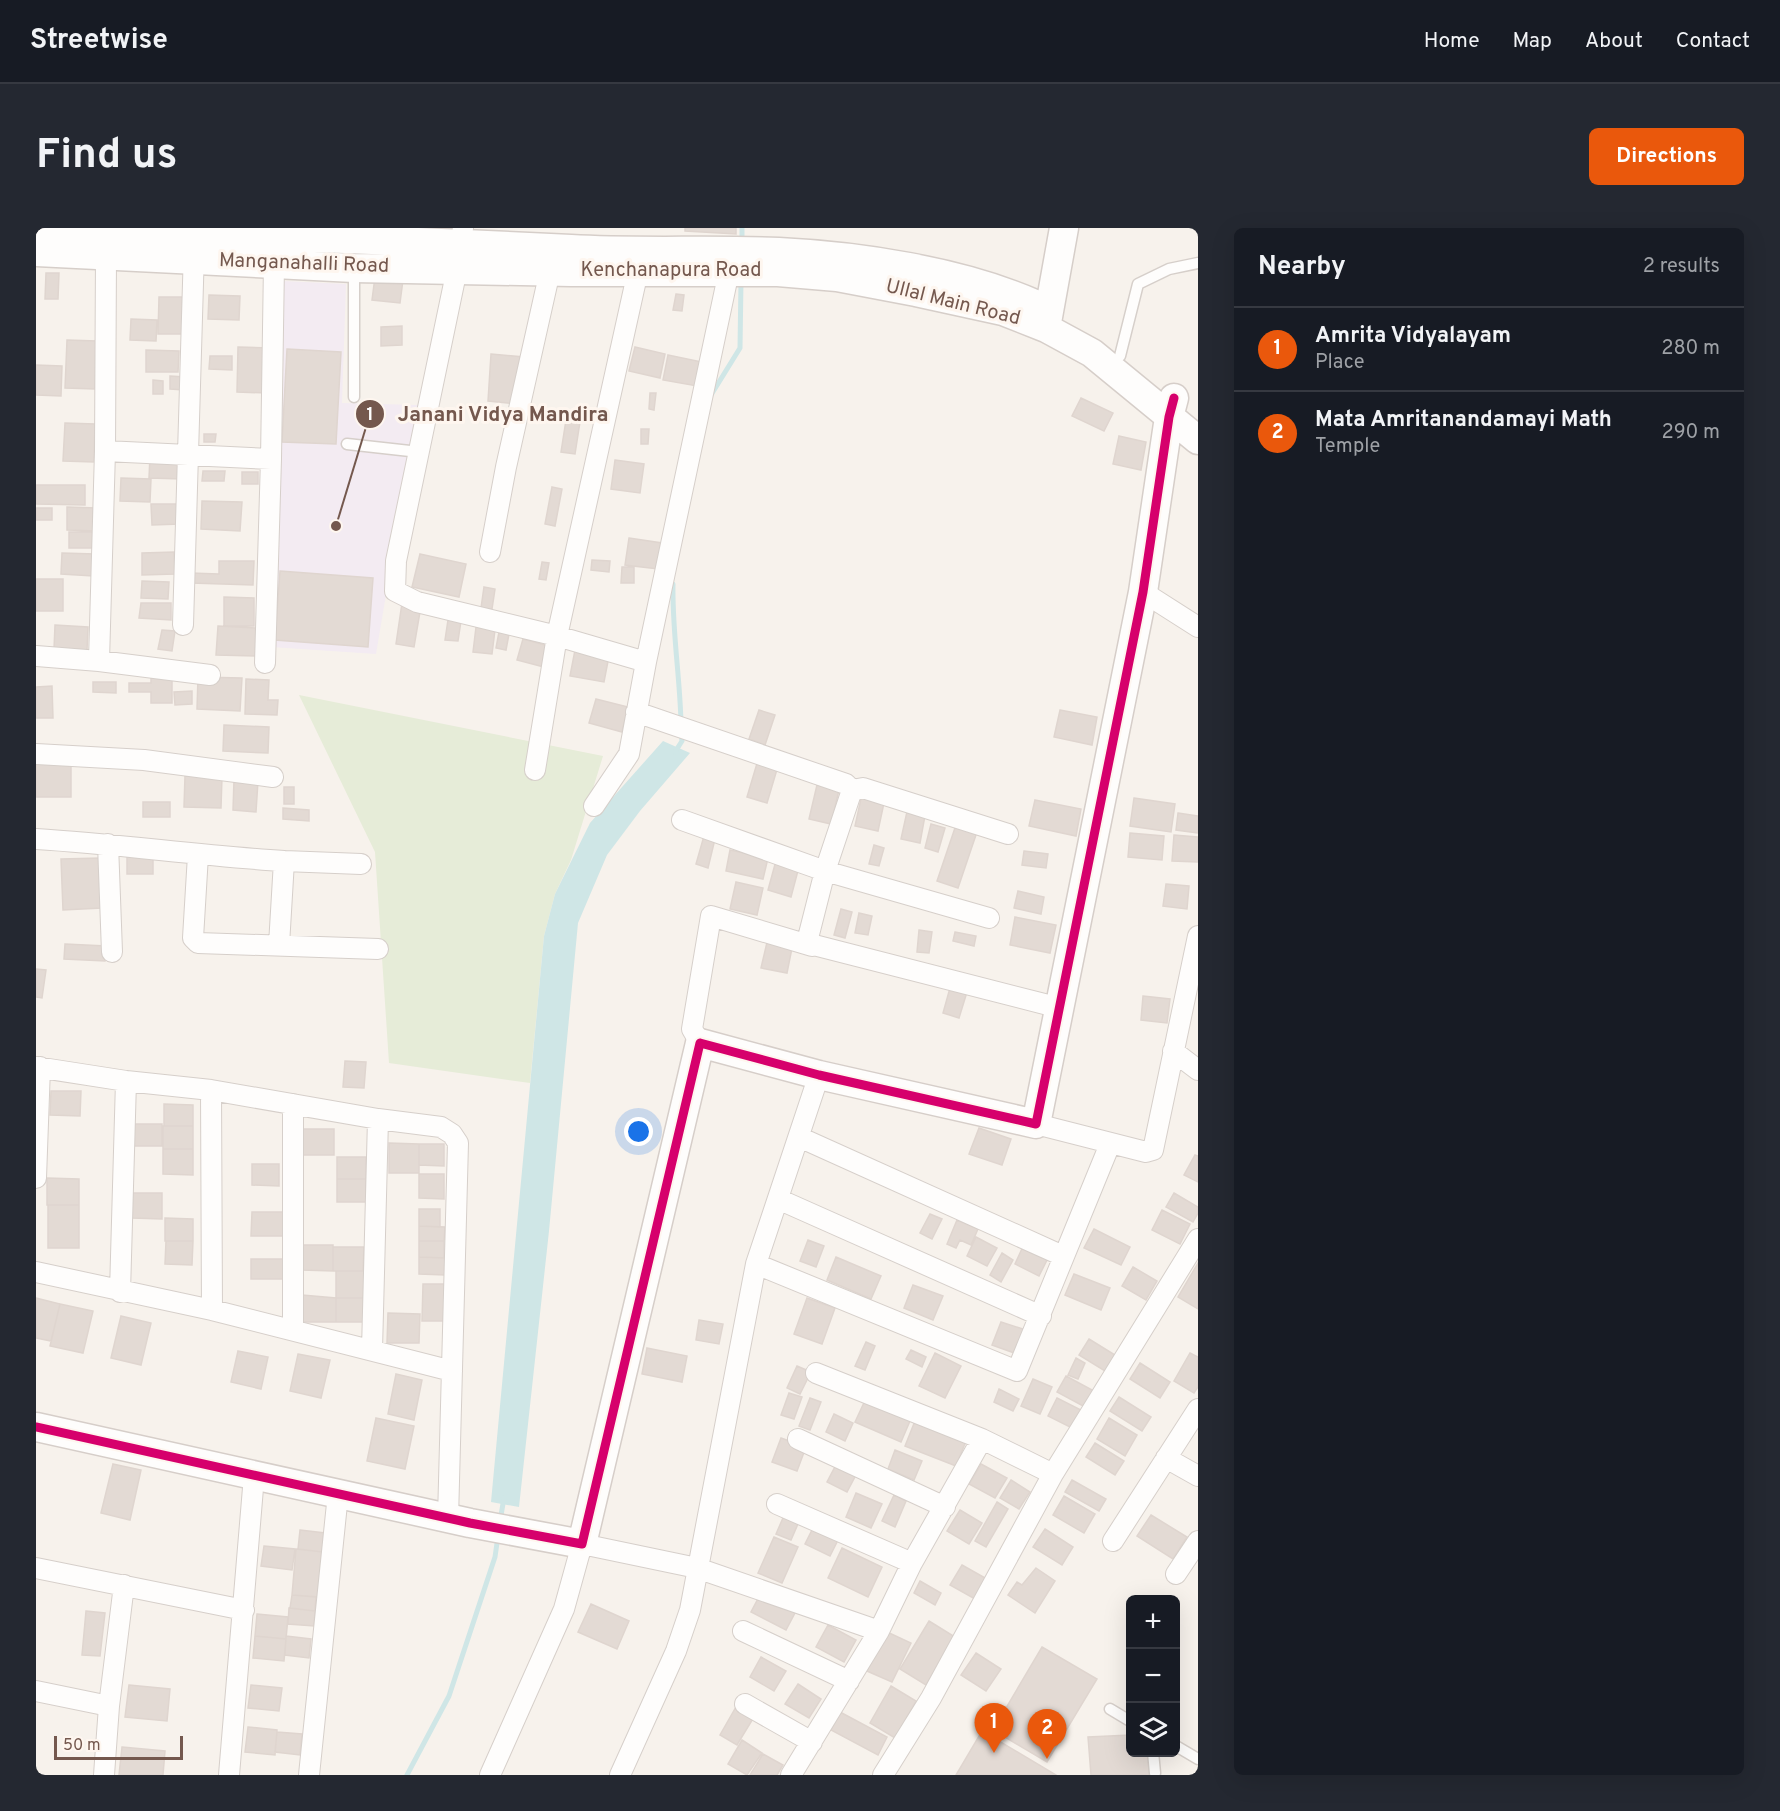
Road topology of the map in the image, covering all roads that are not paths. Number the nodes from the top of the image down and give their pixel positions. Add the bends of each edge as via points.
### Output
1 (1064, 228) edge
2 (36, 229) edge
3 (295, 233) edge
4 (372, 235) edge
5 (101, 238) edge
6 (194, 241) edge
7 (460, 247) edge
8 (36, 252) edge
9 (566, 255) edge
10 (730, 261) junction
11 (778, 262) joint
12 (1198, 262) edge
13 (274, 264) junction
14 (354, 268) junction
15 (638, 271) junction
16 (1047, 319) junction
17 (1120, 356) junction
18 (354, 397) dead end
19 (1171, 408) junction
20 (1198, 415) edge
21 (1198, 440) edge
22 (347, 444) dead end
23 (105, 451) junction
24 (419, 452) junction
25 (187, 456) junction
26 (271, 459) junction
27 (490, 552) dead end
28 (1143, 592) junction
29 (183, 625) dead end
30 (1198, 627) edge
31 (557, 636) junction
32 (36, 656) edge
33 (99, 661) junction
34 (646, 662) junction
35 (265, 663) dead end
36 (210, 675) dead end
37 (636, 712) junction
38 (36, 754) edge
39 (535, 770) dead end
40 (273, 777) dead end
41 (852, 790) junction
42 (594, 807) dead end
43 (682, 820) dead end
44 (1008, 834) dead end
45 (36, 839) edge
46 (108, 844) junction
47 (198, 855) junction
48 (284, 861) junction
49 (361, 864) dead end
50 (825, 871) junction
51 (989, 918) dead end
52 (1198, 936) edge
53 (279, 945) junction
54 (812, 946) junction
55 (378, 949) dead end
56 (112, 952) dead end
57 (1196, 962) edge
58 (1060, 1008) junction
59 (700, 1043) junction
60 (1173, 1051) junction
61 (38, 1067) edge
62 (1198, 1070) edge
63 (819, 1075) junction
64 (126, 1081) junction
65 (211, 1090) junction
66 (293, 1104) junction
67 (378, 1119) junction
68 (1036, 1124) junction
69 (799, 1137) junction
70 (1110, 1144) junction
71 (36, 1178) edge
72 (778, 1198) junction
73 (1198, 1239) edge
74 (1063, 1256) junction
75 (756, 1264) junction
76 (36, 1272) edge
77 (120, 1292) junction
78 (213, 1310) junction
79 (1041, 1316) junction
80 (293, 1330) junction
81 (372, 1350) junction
82 (452, 1371) junction
83 (816, 1373) dead end
84 (1198, 1409) edge
85 (36, 1427) edge
86 (798, 1439) dead end
87 (982, 1439) junction
88 (1166, 1458) junction
89 (1053, 1474) junction
90 (255, 1476) junction
91 (1198, 1476) edge
92 (338, 1494) junction
93 (777, 1504) dead end
94 (945, 1508) junction
95 (459, 1521) junction
96 (1113, 1541) dead end
97 (1198, 1541) edge
98 (582, 1544) junction
99 (912, 1563) junction
100 (36, 1568) edge
101 (697, 1568) junction
102 (1176, 1574) dead end
103 (124, 1586) junction
104 (244, 1610) junction
105 (743, 1630) dead end
106 (879, 1631) junction
107 (849, 1681) junction
108 (36, 1691) edge
109 (746, 1704) dead end
110 (109, 1706) junction
111 (1110, 1709) dead end
112 (1126, 1718) edge
113 (812, 1742) junction
114 (1180, 1748) edge
115 (1153, 1757) edge
116 (1198, 1759) edge
117 (1155, 1773) dead end
118 (104, 1775) edge
119 (229, 1775) edge
120 (309, 1775) edge
121 (490, 1775) edge
122 (620, 1775) edge
123 (791, 1775) edge
124 (883, 1775) edge

1 - 16 street
2 - 5 street, Manganahalli Road
3 - 4 street, Manganahalli Road
3 - 6 street, Manganahalli Road
4 - 7 street, Manganahalli Road
5 - 6 street, Manganahalli Road
5 - 8 street, Manganahalli Road
5 - 23 street
6 - 13 street, Manganahalli Road
6 - 25 street
7 - 9 street, Manganahalli Road
7 - 14 street, Manganahalli Road
7 - 24 street
9 - 10 street
9 - 15 street, Kenchanapura Road
9 - 27 street via 506,467
10 - 11 street, Kenchanapura Road
10 - 15 street, Kenchanapura Road
10 - 34 street
11 - 16 street, Ullal Main Road
12 - 17 lane via 1169,269 1138,284
13 - 14 street, Manganahalli Road
13 - 26 street
14 - 18 lane
15 - 31 street
16 - 17 street, Ullal Main Road via 1076,324
16 - 19 street, Ullal Main Road
17 - 19 street, Ullal Main Road
19 - 20 street, Ullal Main Road
19 - 21 street, Ullal Main Road
19 - 28 street
22 - 24 lane
23 - 25 street
23 - 33 street
24 - 31 street via 396,561 394,591 417,602
25 - 26 street
25 - 29 street
26 - 35 street
28 - 30 street
28 - 58 street
31 - 34 street
31 - 39 street
32 - 33 street
33 - 36 street
34 - 37 street
37 - 41 street via 846,784
37 - 42 street via 629,754
38 - 40 street via 144,760
41 - 44 street via 863,788
41 - 50 street
43 - 50 street
45 - 46 street
46 - 47 street
46 - 56 street
47 - 48 street
47 - 53 street via 193,938 198,943
48 - 49 street
48 - 53 street
50 - 51 street
50 - 54 street via 808,938
52 - 57 street
53 - 55 street
54 - 58 street
54 - 59 street via 711,916 692,1029
57 - 60 street
58 - 68 street
59 - 63 street
59 - 98 street
60 - 62 street
60 - 70 street via 1153,1150
61 - 64 street
61 - 71 street
63 - 68 street
63 - 69 street
64 - 65 street
64 - 77 street
65 - 66 street
65 - 78 street
66 - 67 street
66 - 80 street
67 - 81 street
67 - 82 street via 441,1127 453,1134 458,1143
68 - 70 street
69 - 72 street
69 - 74 street
70 - 74 street
72 - 75 street
72 - 79 street
73 - 89 street
74 - 79 street
75 - 79 street via 1017,1371
75 - 101 street
76 - 77 street
77 - 78 street
78 - 80 street
80 - 81 street
81 - 82 street
82 - 95 street
83 - 87 street
84 - 88 street
85 - 90 street
86 - 94 street
87 - 89 street
87 - 94 street
88 - 91 street
88 - 96 street
89 - 124 street via 931,1698
90 - 92 street
90 - 104 street
92 - 95 street
92 - 120 street
93 - 99 street
94 - 99 street
95 - 98 street
97 - 102 street
98 - 101 street
98 - 121 street via 564,1609
99 - 106 street
100 - 103 street
101 - 106 street
101 - 122 street via 690,1610 676,1651
103 - 104 street
103 - 110 street
104 - 119 street
105 - 107 street
106 - 107 street
107 - 113 street
108 - 110 street
109 - 113 street
110 - 118 street
111 - 112 lane
113 - 123 street
114 - 116 lane
115 - 117 lane

